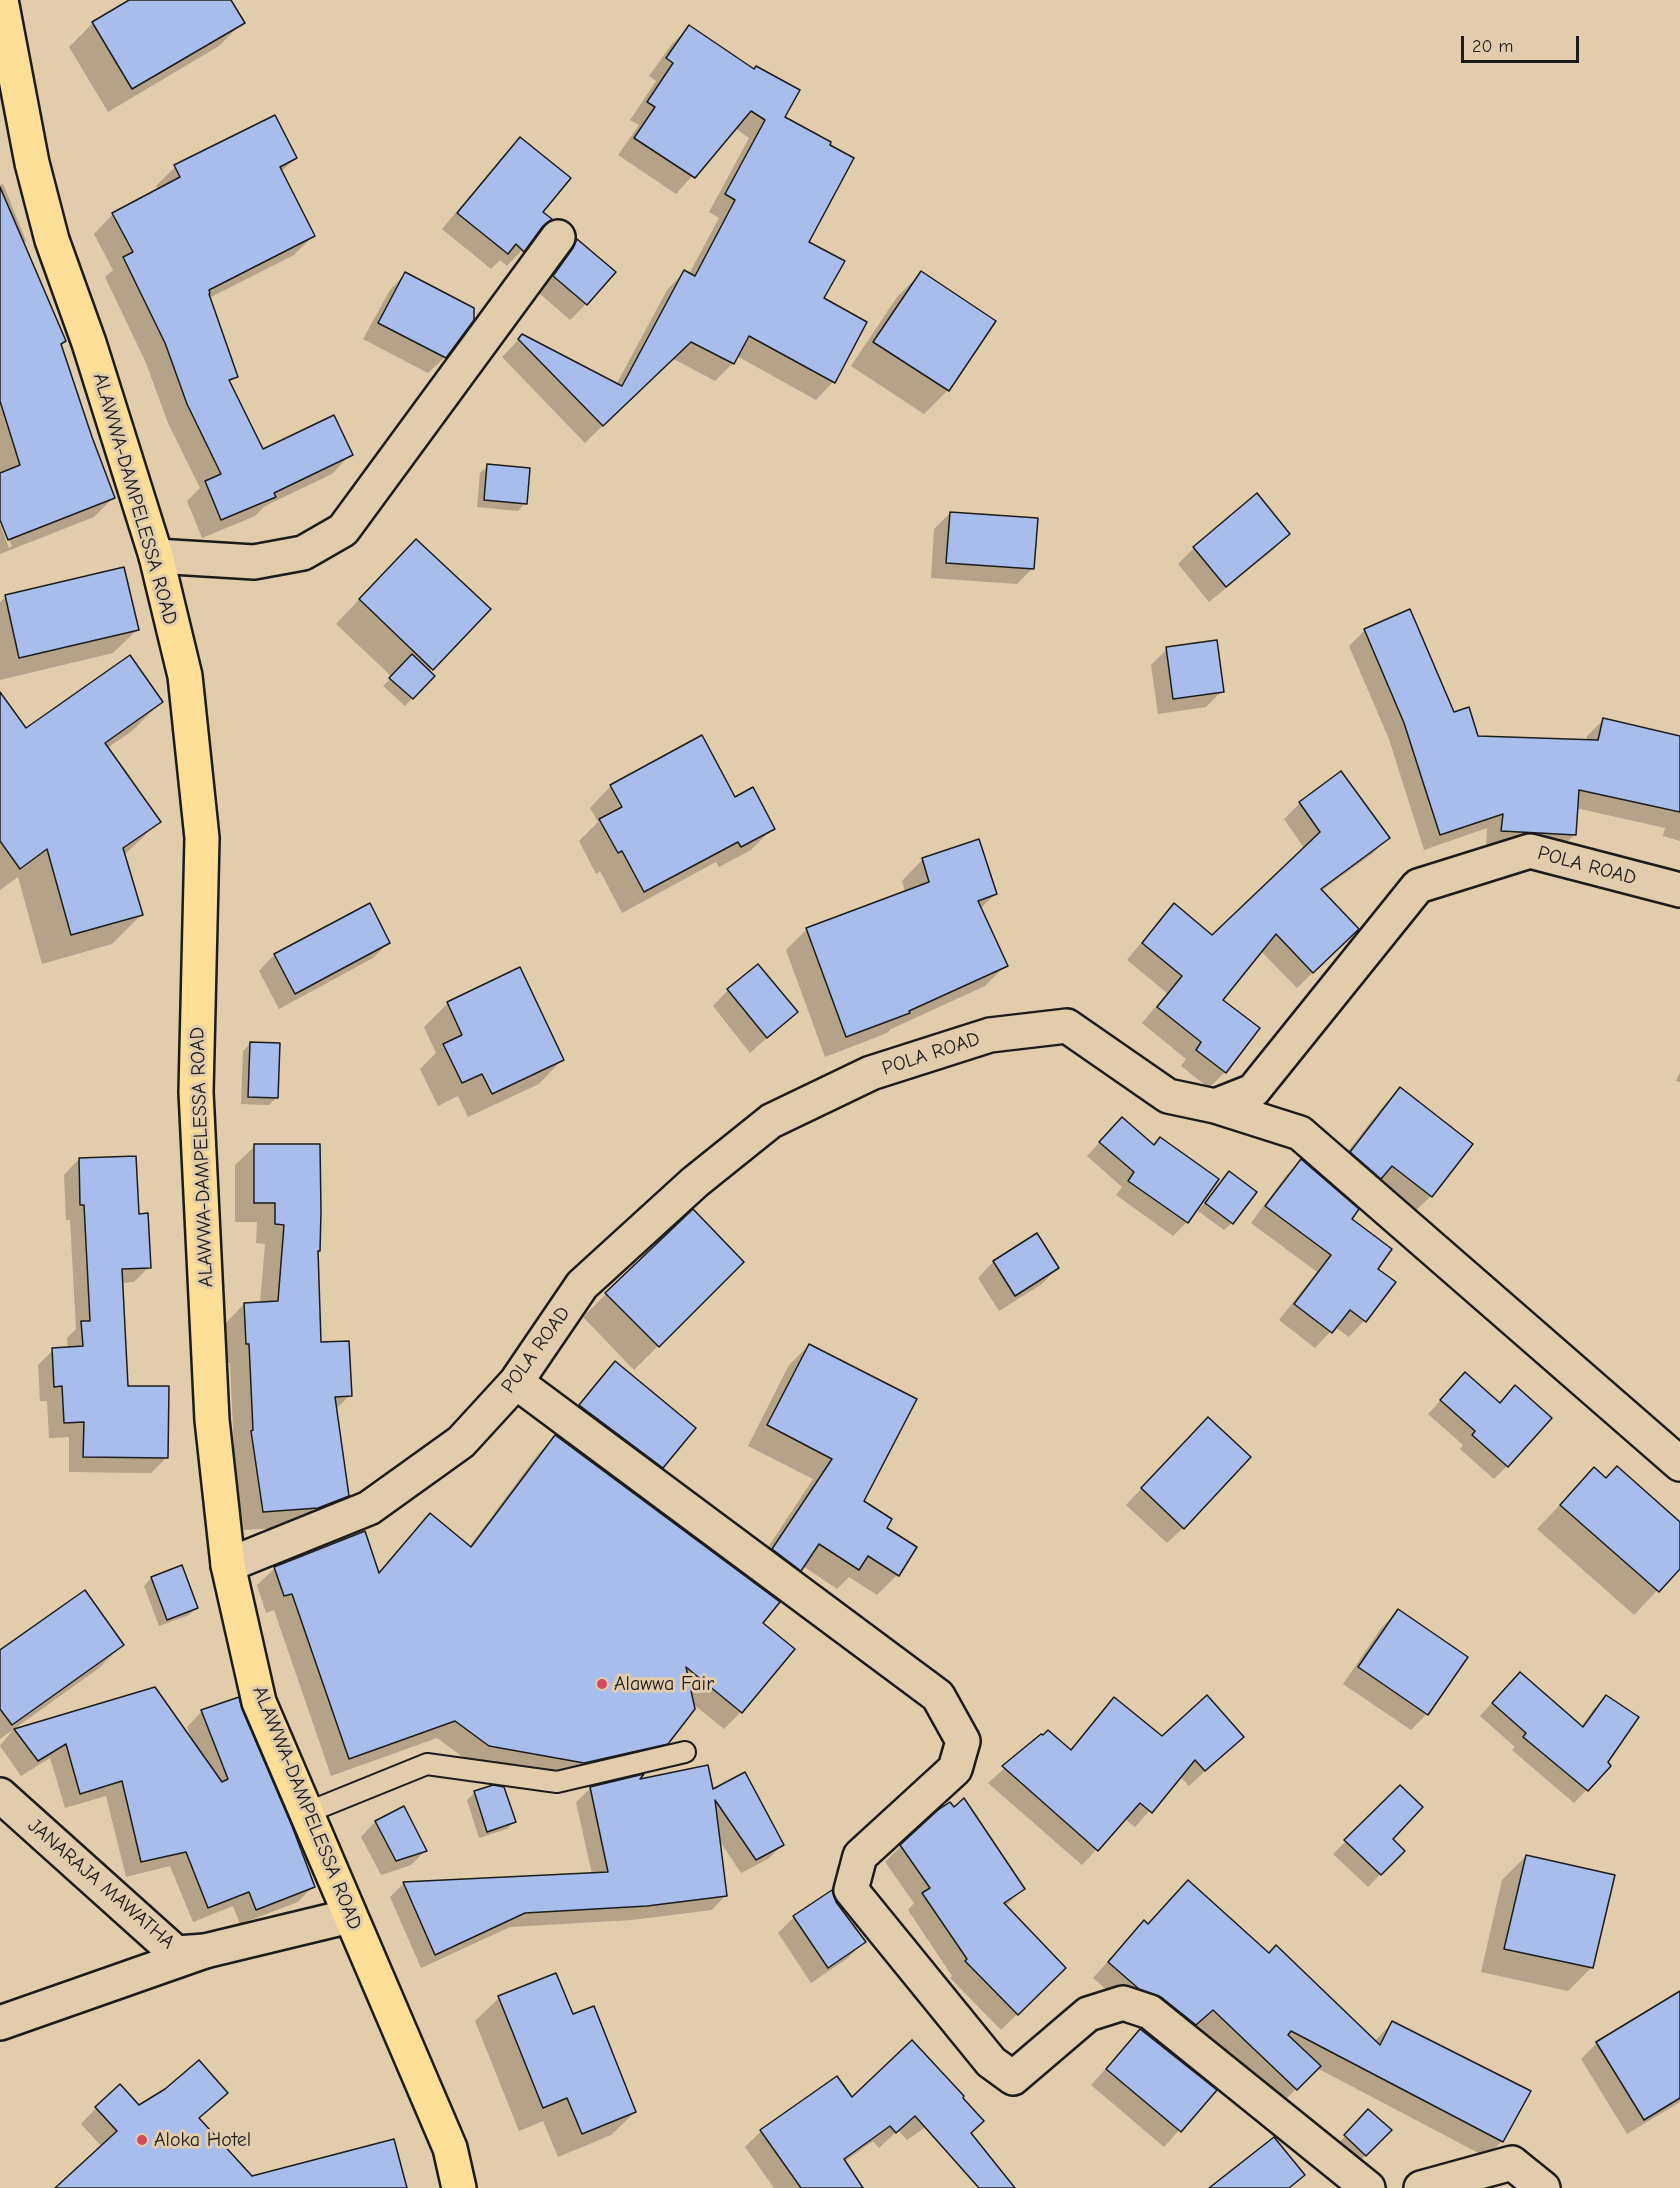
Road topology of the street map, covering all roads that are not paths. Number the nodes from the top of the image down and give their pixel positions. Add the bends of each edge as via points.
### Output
1 (2, 0) edge
2 (558, 237) dead end
3 (156, 556) junction
4 (1680, 891) edge
5 (1215, 1106) junction
6 (516, 1382) junction
7 (1680, 1464) edge
8 (228, 1565) junction
9 (685, 1752) dead end
10 (0, 1795) edge
11 (306, 1813) junction
12 (350, 1916) junction
13 (205, 1951) junction
14 (0, 2023) edge
15 (459, 2188) edge
16 (1368, 2188) edge
17 (1421, 2188) edge
18 (1543, 2188) edge

1 - 3 main road, ALAWWA-DAMPELESSA ROAD via 32,163 52,240
2 - 3 street via 343,530 303,553 254,562
3 - 8 main road, ALAWWA-DAMPELESSA ROAD via 185,676 202,838 196,1092 212,1420
4 - 5 street, POLA ROAD via 1530,851 1418,885 1253,1091
5 - 6 street, POLA ROAD via 1168,1096 1067,1026 990,1035 871,1073 771,1121 695,1182 582,1285
5 - 7 street via 1300,1133
6 - 8 street, POLA ROAD via 461,1442 369,1508
6 - 16 street via 938,1696 963,1741 955,1769 860,1856 850,1890 991,2061 1013,2078 1088,2014 1123,2003 1150,2012
8 - 11 main road, ALAWWA-DAMPELESSA ROAD via 259,1702
9 - 11 lane via 557,1782 427,1764
10 - 13 street, JANARAJA MAWATHA via 176,1953
11 - 12 main road, ALAWWA-DAMPELESSA ROAD
12 - 13 street, JANARAJA MAWATHA
12 - 15 main road, ALAWWA-DAMPELESSA ROAD via 450,2148
13 - 14 street
17 - 18 street via 1512,2163

